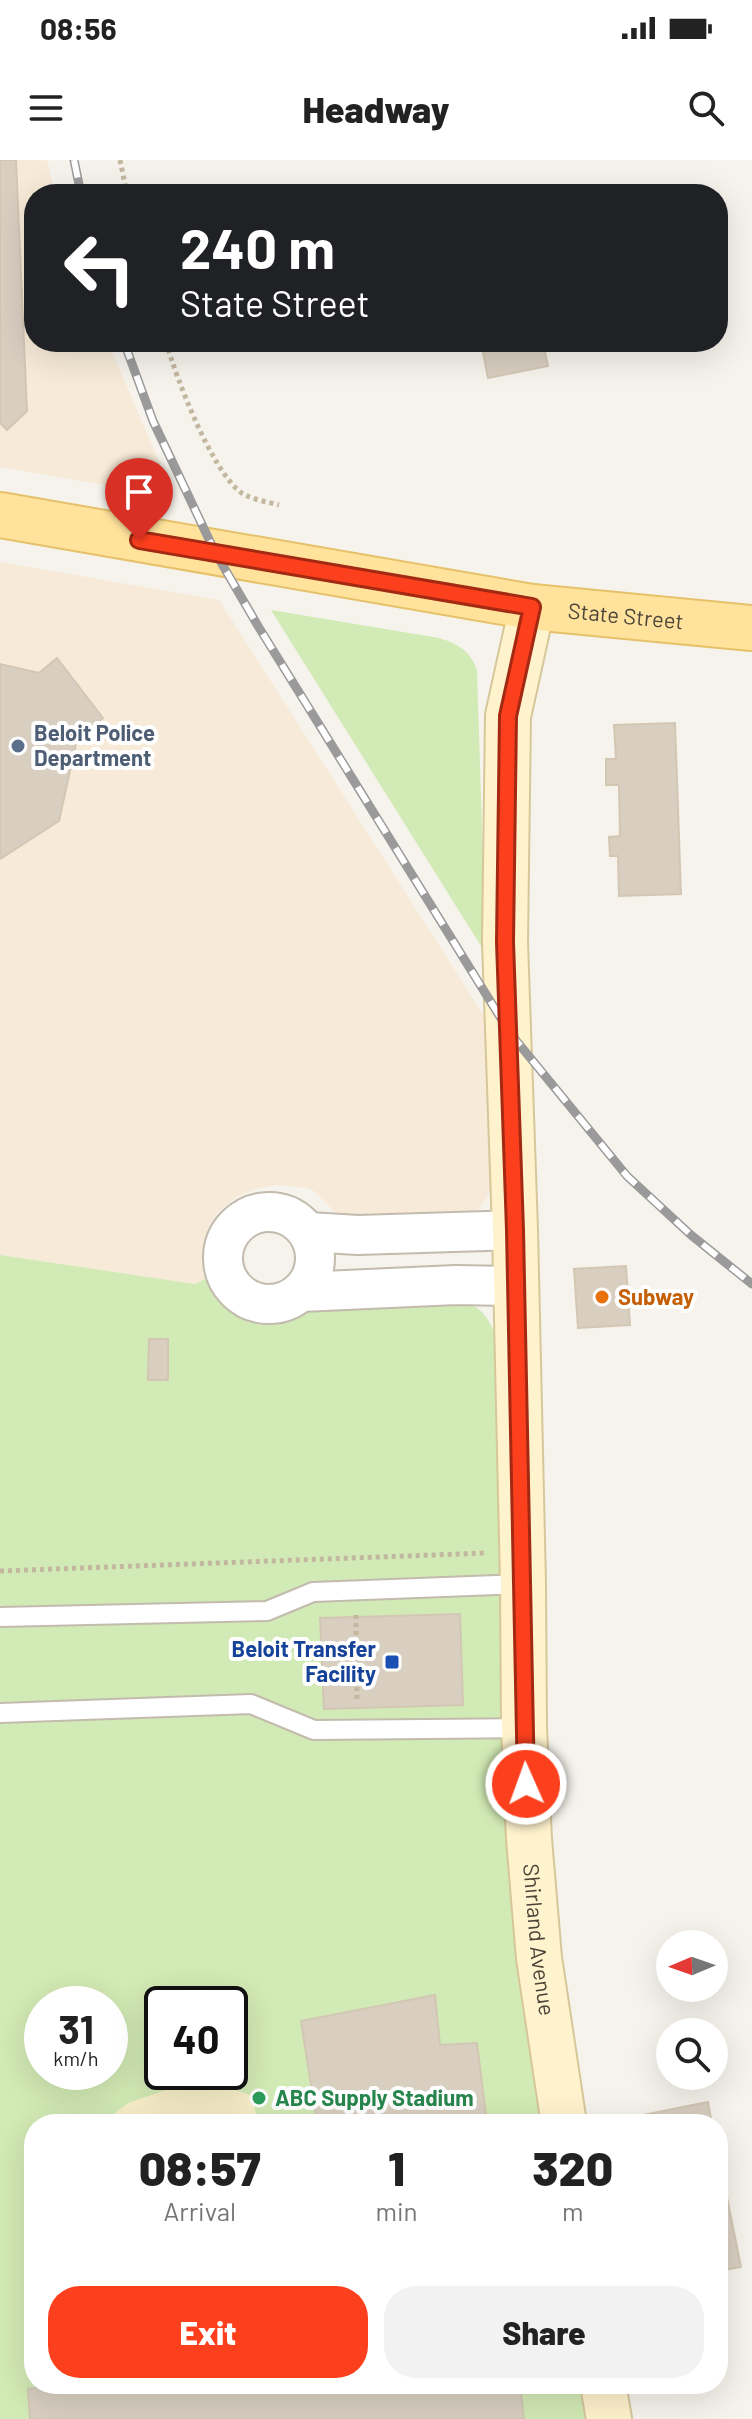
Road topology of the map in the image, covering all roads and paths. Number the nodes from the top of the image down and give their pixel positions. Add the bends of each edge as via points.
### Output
1 (120, 160) edge
2 (125, 184) edge
3 (170, 352) edge
4 (279, 505) dead end
5 (0, 515) edge
6 (532, 607) junction
7 (742, 628) edge
8 (515, 1230) junction
9 (308, 1232) junction
10 (516, 1286) junction
11 (301, 1292) junction
12 (522, 1568) junction
13 (0, 1571) edge
14 (356, 1611) dead end
15 (0, 1617) edge
16 (357, 1702) dead end
17 (0, 1713) edge
18 (524, 1728) junction
19 (562, 2114) edge
20 (605, 2394) edge
21 (609, 2419) edge

1 - 2 path
3 - 4 path via 204,440 227,477 241,494
5 - 6 main road, State Street
6 - 7 main road, State Street
6 - 8 street, Shirland Avenue via 508,716 505,942
8 - 9 street
8 - 10 street, Shirland Avenue
9 - 11 street via 315,1263
9 - 11 street via 284,1214 254,1213 231,1231 222,1258 231,1286 242,1297 273,1305
10 - 11 street
10 - 12 street, Shirland Avenue
12 - 13 path
12 - 15 lane via 313,1592 267,1611
12 - 18 street, Shirland Avenue
14 - 16 path
17 - 18 lane via 251,1704 314,1730
18 - 19 street, Shirland Avenue via 531,1879
20 - 21 street

